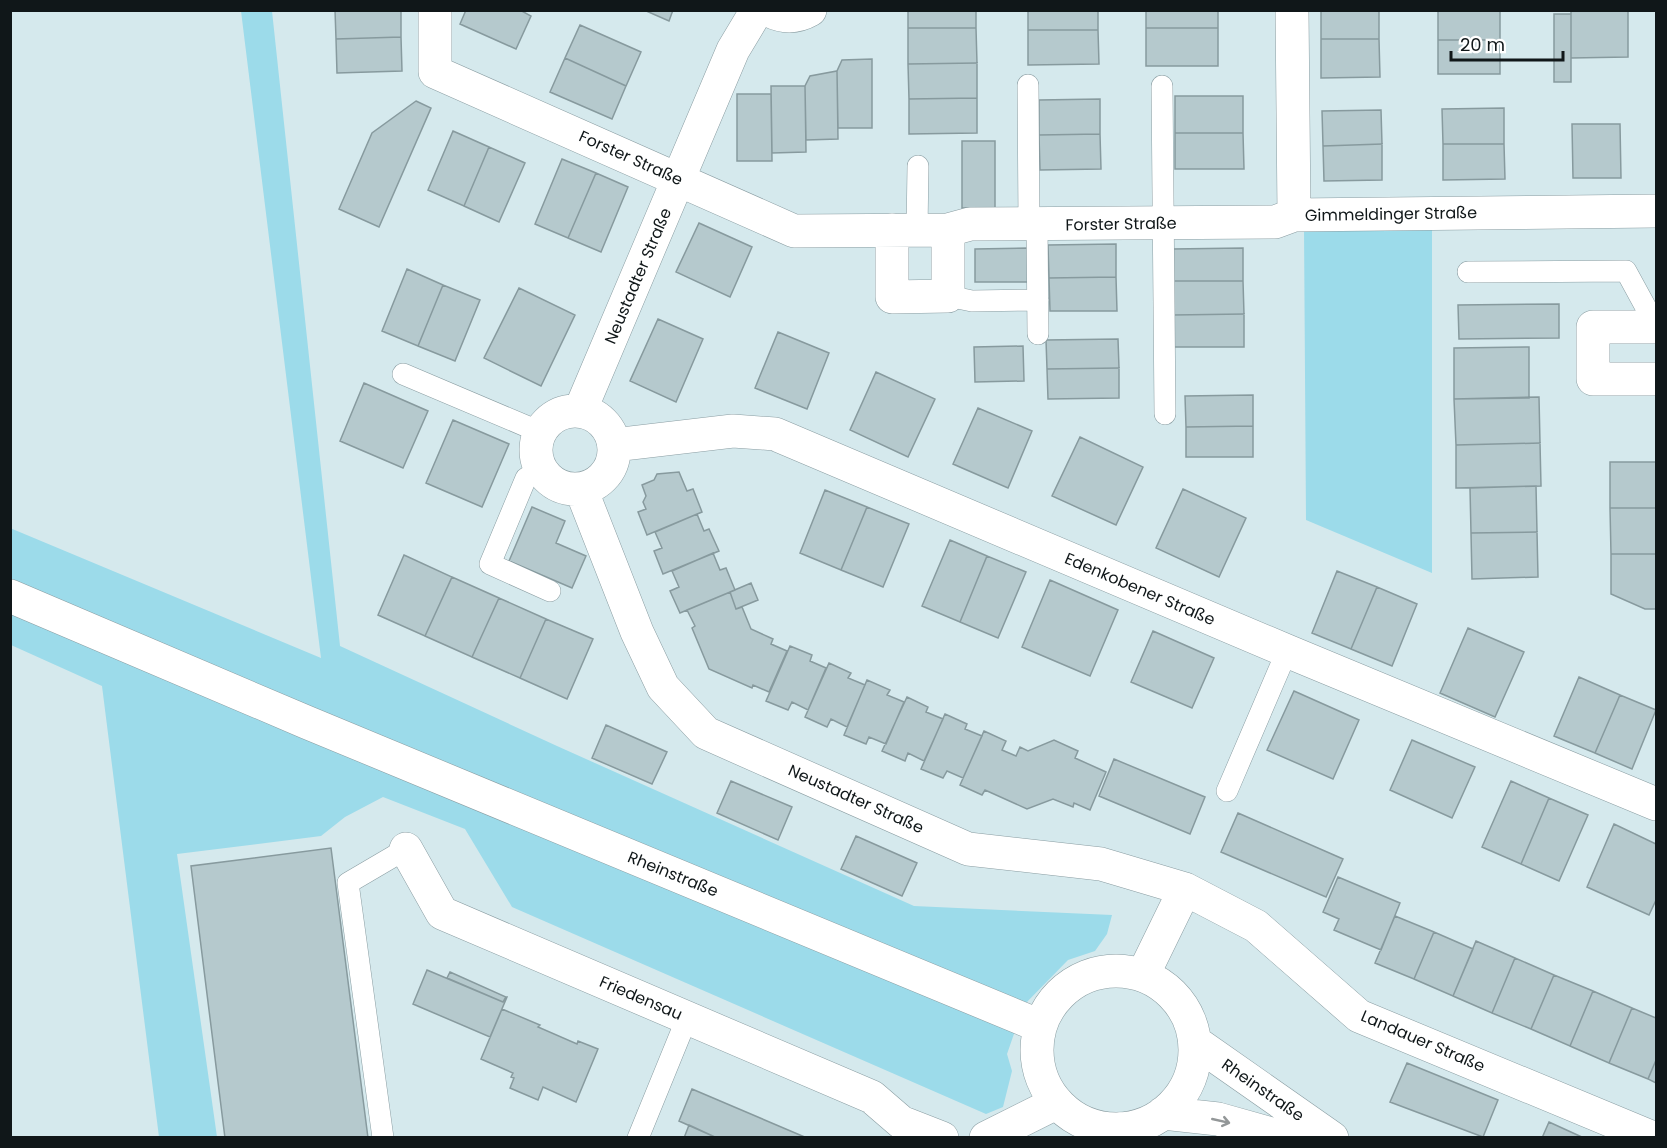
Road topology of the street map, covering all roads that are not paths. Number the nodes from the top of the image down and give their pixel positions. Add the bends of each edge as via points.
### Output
1 (435, 10) edge
2 (757, 10) edge
3 (768, 10) edge
4 (810, 10) edge
5 (1292, 10) edge
6 (1028, 85) dead end
7 (1162, 86) dead end
8 (918, 166) dead end
9 (679, 179) junction
10 (1656, 211) edge
11 (1293, 215) junction
12 (1164, 223) junction
13 (1033, 224) junction
14 (919, 230) junction
15 (1468, 272) dead end
16 (948, 296) junction
17 (1038, 300) junction
18 (1656, 326) edge
19 (1038, 334) dead end
20 (403, 374) dead end
21 (1656, 379) edge
22 (580, 411) junction
23 (1165, 414) dead end
24 (540, 432) junction
25 (614, 446) junction
26 (540, 470) junction
27 (581, 489) junction
28 (550, 591) dead end
29 (10, 596) edge
30 (1287, 651) junction
31 (1227, 791) dead end
32 (1656, 804) edge
33 (406, 849) joint
34 (1185, 889) junction
35 (1143, 975) junction
36 (687, 1018) junction
37 (1040, 1026) junction
38 (1195, 1042) junction
39 (1056, 1103) junction
40 (1163, 1113) junction
41 (897, 1130) edge
42 (1122, 1133) edge
43 (383, 1137) edge
44 (638, 1137) edge
45 (942, 1137) edge
46 (986, 1137) edge
47 (1286, 1137) edge
48 (1332, 1137) edge
49 (1653, 1137) edge

1 - 9 street, Forster Straße via 435,72
2 - 9 street, Neustadter Straße via 733,50
3 - 4 street via 783,16
5 - 11 street, Gimmeldinger Straße
6 - 13 lane
7 - 12 lane
8 - 14 lane
9 - 14 street, Forster Straße via 794,231
9 - 22 street, Neustadter Straße
10 - 11 street, Gimmeldinger Straße
11 - 12 street, Forster Straße via 1275,222
12 - 13 street, Forster Straße
12 - 23 lane
13 - 14 street, Forster Straße via 970,224
13 - 17 lane
14 - 16 street
14 - 16 street via 892,297
15 - 18 lane via 1626,271
16 - 17 lane via 972,301
17 - 19 lane
18 - 21 street via 1593,327 1593,379
20 - 24 lane
22 - 24 street via 557,414
22 - 25 street via 591,414 607,427
24 - 26 street via 535,444
25 - 27 street via 609,469 602,478
25 - 30 street, Edenkobener Straße via 733,431 775,434
26 - 27 street via 558,486
26 - 28 lane via 526,478 490,564
27 - 34 street, Neustadter Straße via 663,687 706,733 968,849 1101,864
29 - 37 street, Rheinstraße
30 - 31 lane
30 - 32 street, Edenkobener Straße
33 - 36 street, Friedensau via 441,913
33 - 43 lane via 348,883
34 - 35 street
34 - 49 street, Landauer Straße via 1256,926 1359,1016
35 - 37 street via 1118,970 1092,974 1070,985 1052,1003
35 - 38 street via 1163,986 1178,1001
36 - 41 street, Friedensau via 872,1097
36 - 44 lane
37 - 39 street via 1038,1066
38 - 40 street via 1193,1069 1182,1094
38 - 48 street, Rheinstraße
39 - 42 street via 1075,1119
39 - 46 street
40 - 42 street
40 -> 47 street, Rheinstraße via 1218,1119
41 - 45 street, Friedensau

